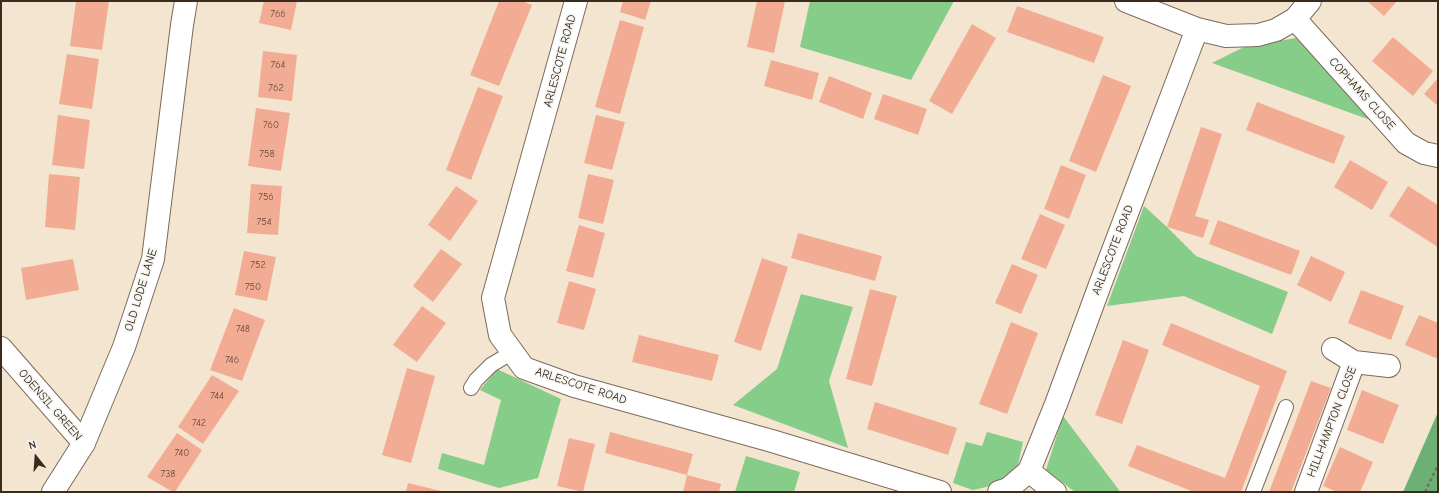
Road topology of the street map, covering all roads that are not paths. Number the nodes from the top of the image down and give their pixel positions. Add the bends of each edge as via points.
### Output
1 (186, 1) edge
2 (576, 1) edge
3 (1126, 1) edge
4 (1310, 1) edge
5 (1295, 19) junction
6 (1197, 29) junction
7 (1438, 156) edge
8 (1, 348) edge
9 (1333, 349) dead end
10 (513, 352) junction
11 (1354, 362) junction
12 (1389, 366) dead end
13 (471, 388) dead end
14 (1286, 407) dead end
15 (84, 443) junction
16 (1029, 471) junction
17 (53, 492) edge
18 (940, 492) edge
19 (999, 492) edge
20 (1055, 492) edge
21 (1253, 492) edge
22 (1306, 492) edge

1 - 15 street, OLD LODE LANE via 153,259 124,347
2 - 10 street, ARLESCOTE ROAD via 493,298 500,335
3 - 6 street
4 - 5 street
5 - 6 street via 1276,30 1258,35 1226,36
5 - 7 street, COPHAMS CLOSE via 1406,143 1424,153
6 - 16 street, ARLESCOTE ROAD
8 - 15 street, ODENSIL GREEN
9 - 11 street
10 - 13 lane via 491,364
10 - 18 street, ARLESCOTE ROAD via 524,368 574,386 772,441
11 - 12 street, HILLHAMPTON CLOSE
11 - 22 street, HILLHAMPTON CLOSE
14 - 21 lane
15 - 17 street, OLD LODE LANE
16 - 19 street, ARLESCOTE ROAD via 1008,489
16 - 20 street

